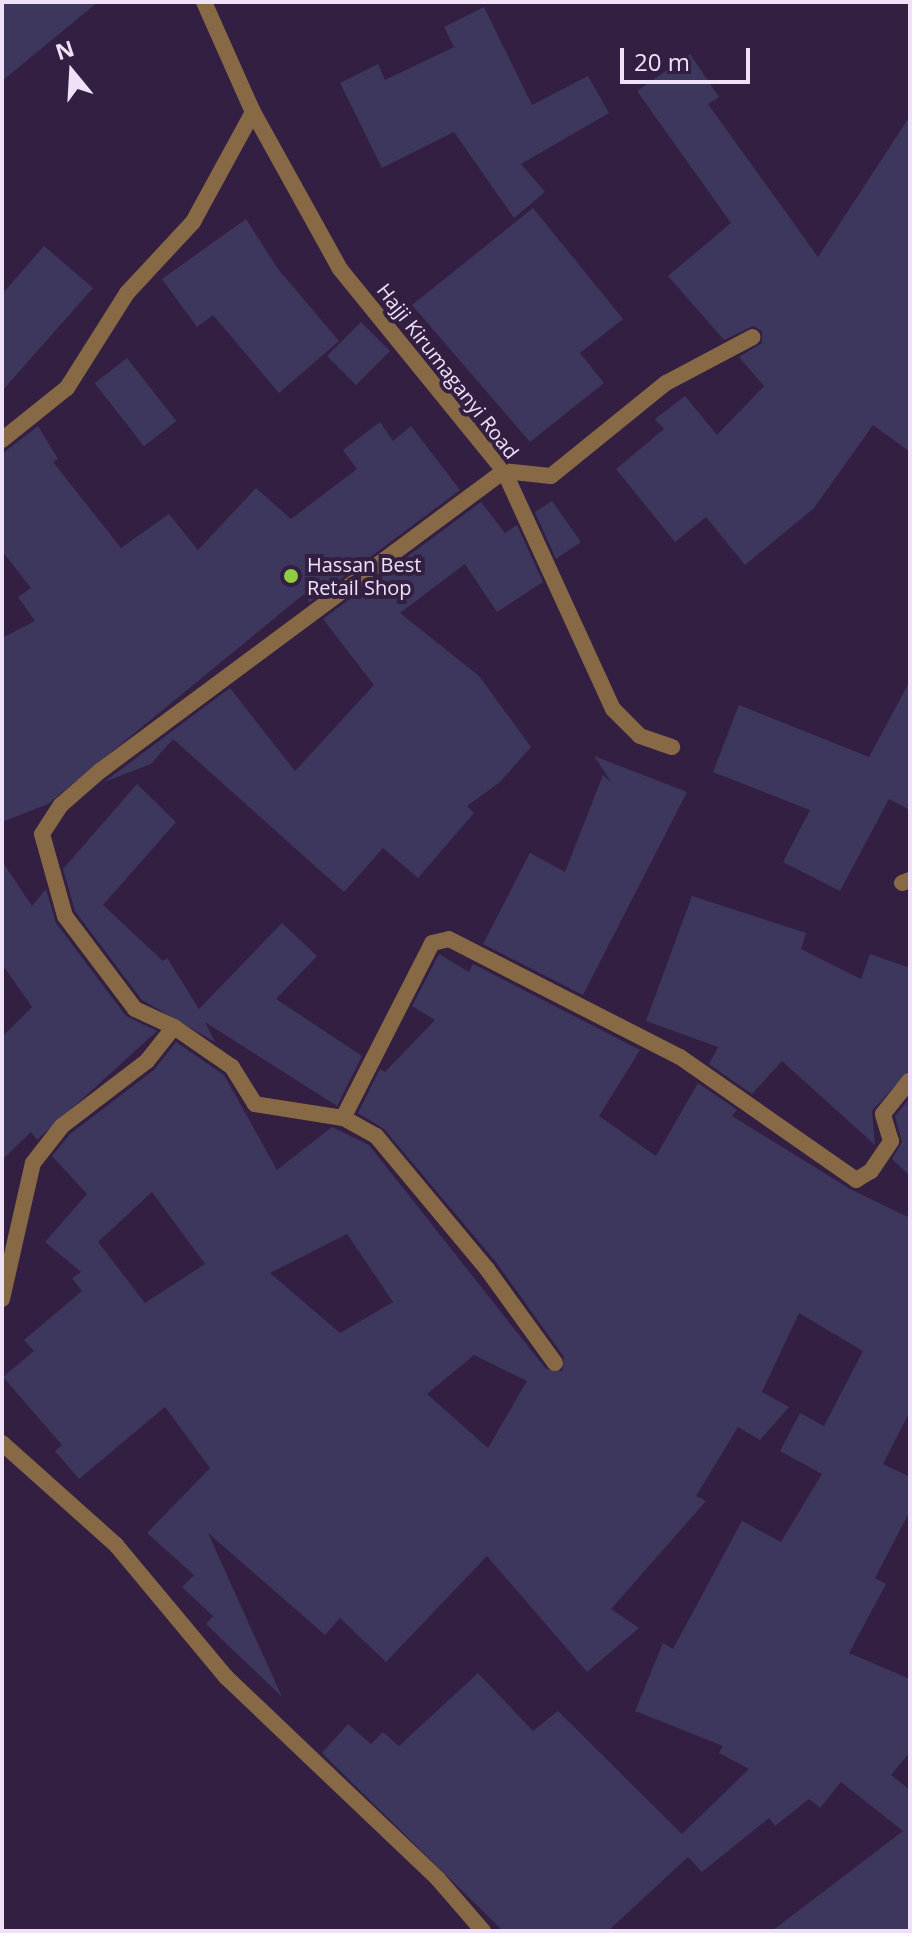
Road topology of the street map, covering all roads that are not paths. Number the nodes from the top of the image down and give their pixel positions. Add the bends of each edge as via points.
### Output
1 (204, 2) edge
2 (253, 112) junction
3 (753, 337) dead end
4 (2, 440) edge
5 (504, 471) junction
6 (672, 747) dead end
7 (174, 1027) junction
8 (910, 1080) edge
9 (343, 1118) junction
10 (2, 1299) edge
11 (555, 1363) dead end
12 (2, 1443) edge
13 (483, 1931) edge

1 - 2 street, Hajji Kirumaganyi Road
2 - 4 street via 193,222 127,293 67,388
2 - 5 street, Hajji Kirumaganyi Road via 340,269
3 - 5 street via 666,383 551,476
5 - 6 street, Hajji Kirumaganyi Road via 613,709 640,736
5 - 7 street via 100,771 61,805 42,834 65,916 135,1009
7 - 9 street via 232,1067 255,1104
7 - 10 street via 147,1061 62,1126 33,1163
8 - 9 street via 883,1114 891,1141 871,1171 856,1180 680,1057 449,939 432,943
9 - 11 street via 376,1136 487,1269
12 - 13 street via 116,1545 226,1677 438,1879

